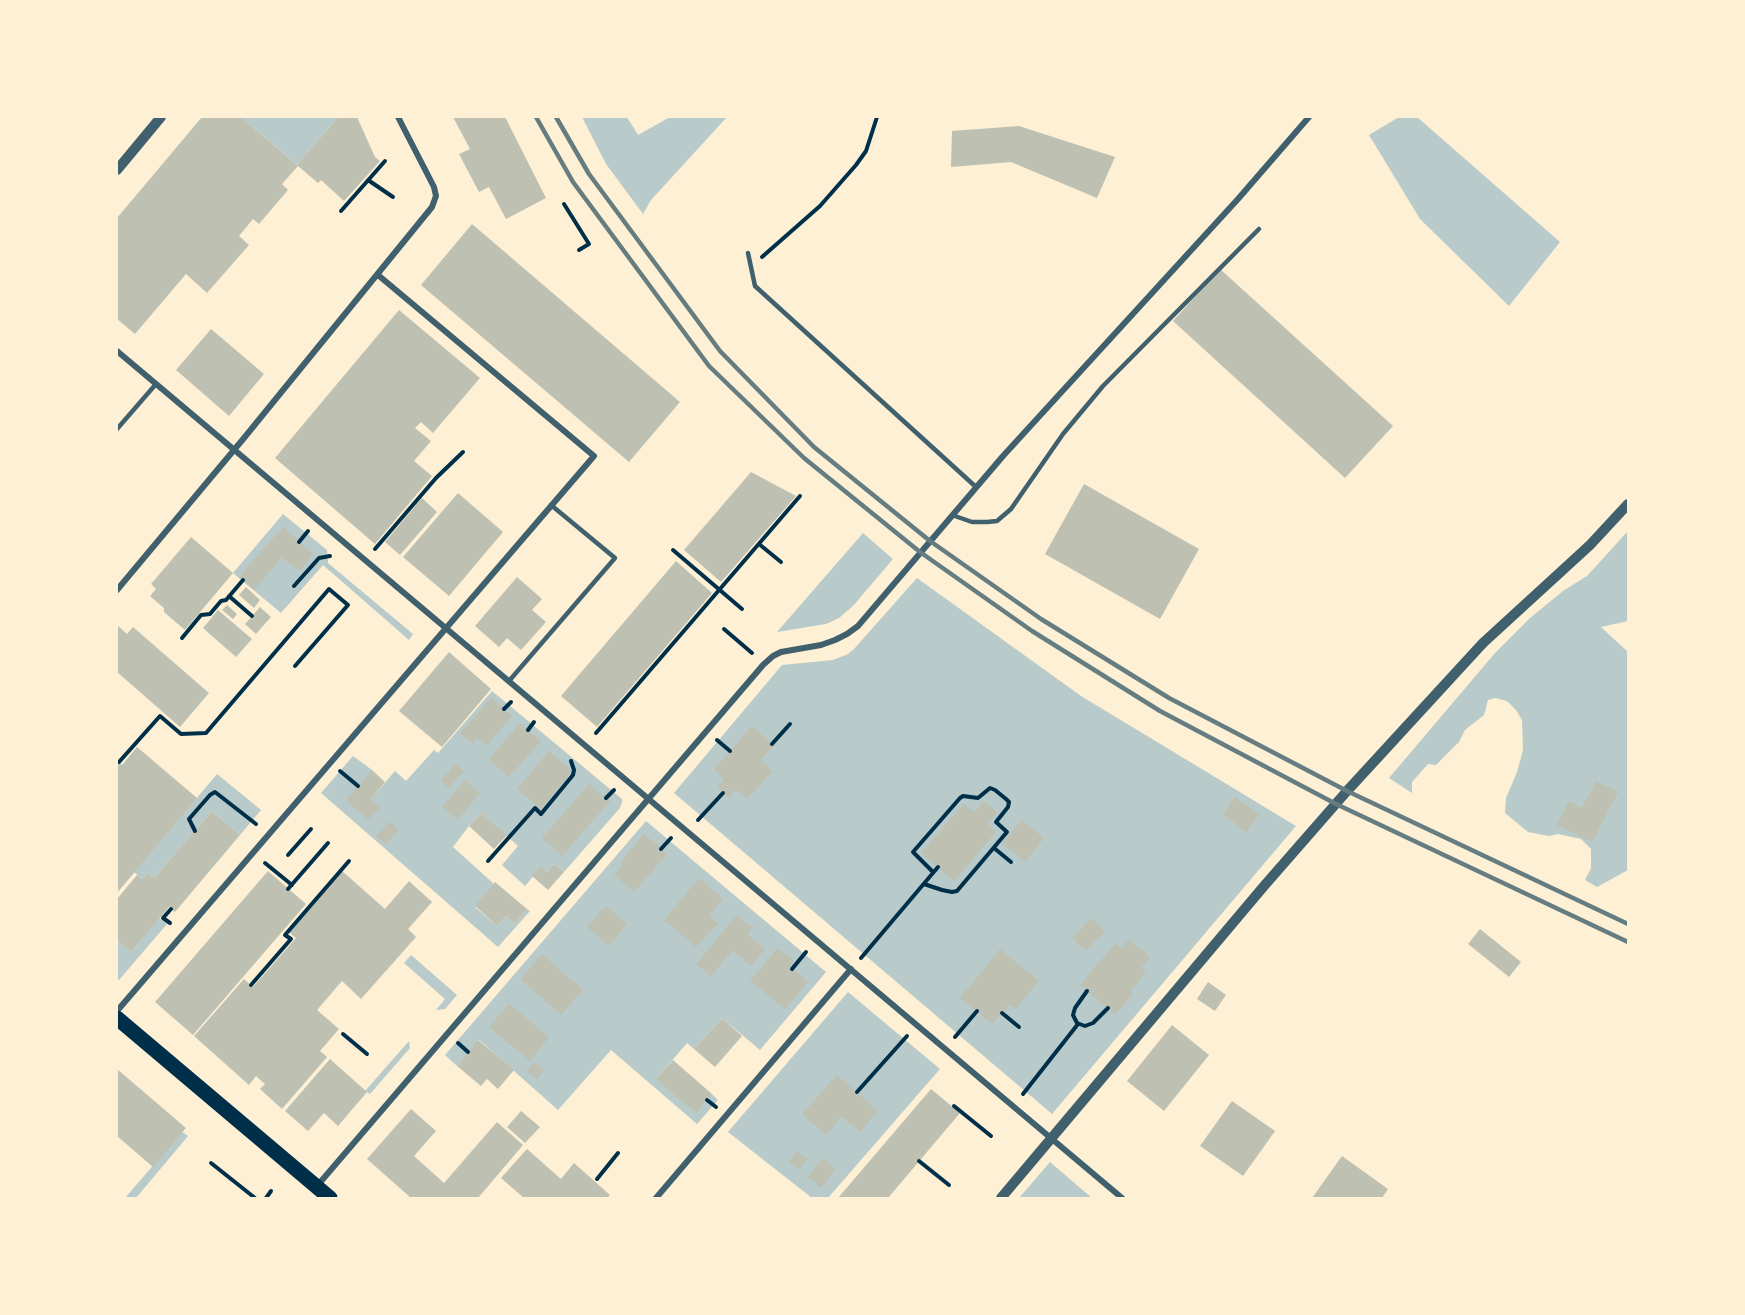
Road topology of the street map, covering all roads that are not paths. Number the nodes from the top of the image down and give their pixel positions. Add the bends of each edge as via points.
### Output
1 (161, 117) edge
2 (398, 117) edge
3 (1309, 117) edge
4 (117, 170) edge
5 (1259, 229) dead end
6 (748, 253) dead end
7 (378, 274) junction
8 (117, 351) edge
9 (156, 384) junction
10 (117, 429) edge
11 (235, 450) junction
12 (976, 488) junction
13 (1628, 504) edge
14 (551, 505) junction
15 (952, 515) junction
16 (117, 590) edge
17 (446, 628) junction
18 (509, 681) junction
19 (649, 799) junction
20 (850, 969) junction
21 (117, 1011) edge
22 (117, 1018) edge
23 (1052, 1138) junction
24 (316, 1187) junction
25 (330, 1198) edge
26 (656, 1198) edge
27 (1001, 1198) edge
28 (1122, 1198) edge

1 - 4 street
2 - 7 street via 436,196 427,214
3 - 12 street
5 - 15 lane via 1103,386 1063,434 1011,509 997,521 972,522
6 - 12 lane via 755,286
7 - 11 street
7 - 14 street via 594,456
8 - 9 street
9 - 10 lane
9 - 11 street
11 - 16 street
11 - 17 street
12 - 15 street
13 - 23 street via 1590,545 1483,643 1347,791
14 - 17 street
14 - 18 lane via 615,558
15 - 19 street via 852,631 828,643 781,652 768,660
17 - 18 street
17 - 21 street
18 - 19 street
19 - 20 street
19 - 24 street
20 - 23 street
20 - 26 street
22 - 24 main road
23 - 27 street
23 - 28 street
24 - 25 main road

